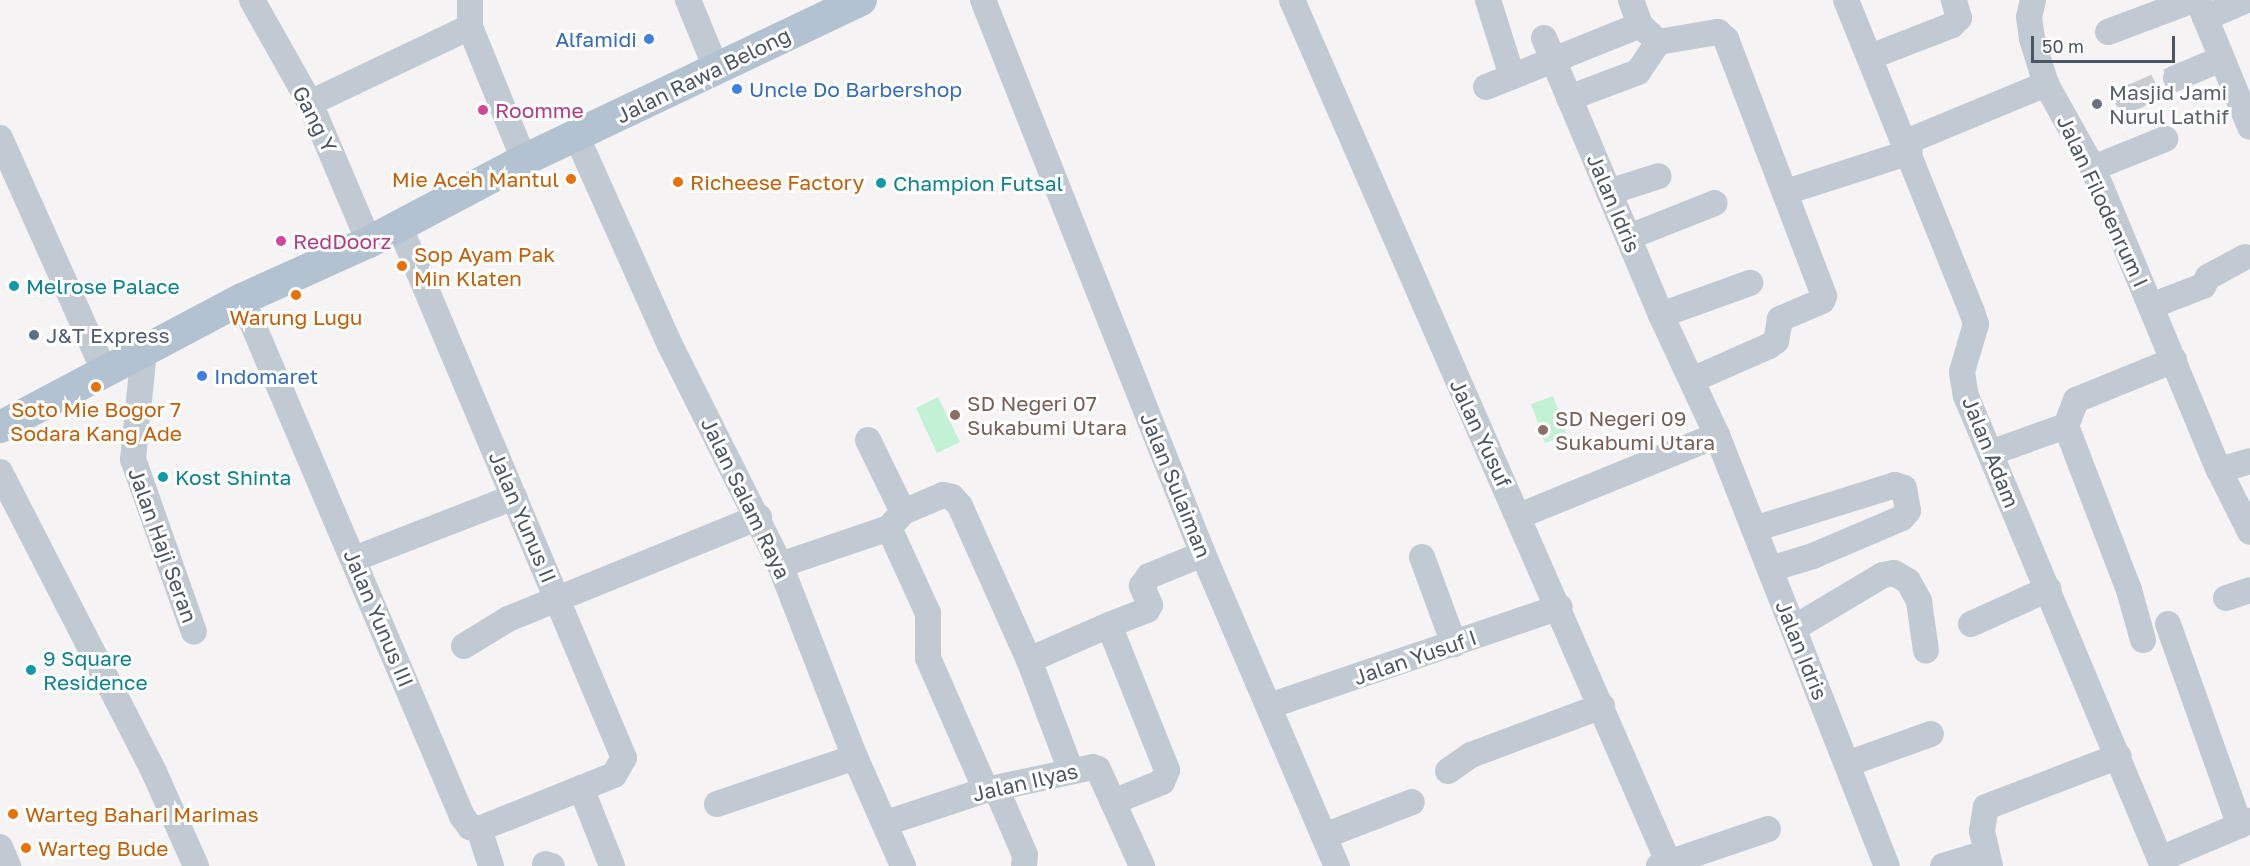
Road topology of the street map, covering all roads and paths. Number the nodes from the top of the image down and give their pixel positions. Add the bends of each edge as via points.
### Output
1 (252, 0) edge
2 (470, 0) edge
3 (688, 0) edge
4 (861, 0) edge
5 (983, 0) edge
6 (1292, 0) edge
7 (1488, 0) edge
8 (1631, 0) edge
9 (1846, 0) edge
10 (1954, 0) edge
11 (2032, 0) edge
12 (2247, 0) edge
13 (2199, 6) edge
14 (470, 27) junction
15 (2108, 32) dead end
16 (1649, 33) junction
17 (1548, 49) junction
18 (1870, 57) junction
19 (2221, 59) junction
20 (716, 68) junction
21 (1512, 76) junction
22 (2176, 78) tunnel mouth
23 (2046, 84) junction
24 (1486, 87) dead end
25 (1569, 98) junction
26 (310, 103) junction
27 (2250, 126) edge
28 (576, 135) junction
29 (0, 138) edge
30 (2165, 139) dead end
31 (1908, 147) junction
32 (524, 160) junction
33 (2092, 168) junction
34 (1659, 177) dead end
35 (1609, 192) junction
36 (1786, 192) junction
37 (1716, 203) dead end
38 (399, 225) junction
39 (1629, 237) junction
40 (369, 242) junction
41 (2248, 255) edge
42 (1750, 283) dead end
43 (242, 299) junction
44 (2151, 306) junction
45 (1662, 315) junction
46 (144, 351) junction
47 (2174, 360) junction
48 (104, 370) junction
49 (1692, 380) junction
50 (2066, 426) junction
51 (0, 427) edge
52 (1714, 427) junction
53 (868, 440) dead end
54 (1990, 453) junction
55 (2250, 461) edge
56 (2220, 470) junction
57 (0, 472) edge
58 (1861, 495) junction
59 (514, 497) junction
60 (1519, 516) junction
61 (759, 517) junction
62 (896, 520) junction
63 (1754, 529) junction
64 (1871, 529) junction
65 (2250, 532) edge
66 (1203, 554) junction
67 (1422, 557) dead end
68 (354, 559) junction
69 (780, 565) junction
70 (1770, 569) junction
71 (2048, 589) junction
72 (2250, 590) edge
73 (558, 598) junction
74 (2226, 598) dead end
75 (1560, 607) junction
76 (1971, 624) dead end
77 (2168, 624) dead end
78 (1108, 625) junction
79 (1794, 628) junction
80 (194, 632) dead end
81 (2143, 640) dead end
82 (1454, 644) junction
83 (464, 646) dead end
84 (1926, 651) dead end
85 (1029, 660) junction
86 (1269, 706) junction
87 (1602, 706) junction
88 (1931, 734) dead end
89 (2119, 756) junction
90 (855, 757) junction
91 (1847, 764) junction
92 (1071, 771) junction
93 (1448, 771) dead end
94 (581, 788) junction
95 (991, 789) junction
96 (1113, 802) junction
97 (1412, 802) dead end
98 (717, 804) dead end
99 (886, 823) junction
100 (2245, 823) edge
101 (479, 829) junction
102 (1768, 829) dead end
103 (1324, 836) junction
104 (0, 847) edge
105 (2162, 863) edge
106 (1989, 864) edge
107 (1666, 865) edge
108 (8, 866) edge
109 (196, 866) edge
110 (491, 866) edge
111 (612, 866) edge
112 (903, 866) edge
113 (1024, 866) edge
114 (1142, 866) edge
115 (1337, 866) edge
116 (1887, 866) edge
117 (1943, 866) edge

1 - 26 street, Gang Y
2 - 14 street
3 - 20 street
4 - 20 main road, Jalan Rawa Belong
5 - 66 street, Jalan Sulaiman
6 - 60 street, Jalan Yusuf via 1440,344
7 - 21 street
8 - 16 street
9 - 18 street, Jalan Adam
10 - 18 street via 1959,18 1952,25
11 - 23 street, Jalan Filodenrum I via 2032,39
12 - 13 street
13 - 15 street
13 - 19 street
14 - 26 street
14 - 32 street
16 - 17 street
16 - 25 street via 1638,72
16 - 36 street via 1718,32 1726,39
17 - 21 street
17 - 25 street, Jalan Idris
18 - 31 street, Jalan Adam
19 - 22 street
19 - 27 street
20 - 28 main road, Jalan Rawa Belong
21 - 24 street
23 - 31 street
23 - 33 street, Jalan Filodenrum I
25 - 35 street, Jalan Idris
26 - 40 street, Gang Y
28 - 32 main road, Jalan Rawa Belong
28 - 61 street, Jalan Salam Raya via 670,345
29 - 48 street
30 - 33 street
31 - 36 street
31 - 54 street, Jalan Adam via 1976,324 1962,372 1966,396
32 - 38 main road, Jalan Rawa Belong
33 - 44 street, Jalan Filodenrum I
34 - 35 street
35 - 39 street, Jalan Idris
36 - 49 street via 1822,301 1780,319 1776,340 1769,346
37 - 39 street
38 - 40 main road, Jalan Rawa Belong
38 - 59 street, Jalan Yunus II
39 - 45 street, Jalan Idris
40 - 43 main road, Jalan Rawa Belong
41 - 44 street via 2208,277 2204,286
42 - 45 street
43 - 46 main road, Jalan Rawa Belong
43 - 68 street, Jalan Yunus III
44 - 47 street, Jalan Filodenrum I
45 - 49 street, Jalan Idris
46 - 48 main road, Jalan Rawa Belong
46 - 80 street, Jalan Haji Seran via 133,459
47 - 50 street via 2076,400
47 - 56 street, Jalan Filodenrum I
48 - 51 main road, Jalan Rawa Belong
49 - 52 street, Jalan Idris
50 - 54 street
50 - 81 street via 2129,590
52 - 60 street
52 - 63 street, Jalan Idris
53 - 62 street
54 - 71 street, Jalan Adam
55 - 56 street
56 - 65 street, Jalan Filodenrum I
57 - 109 street via 154,772
58 - 63 street
58 - 64 street
58 - 64 street via 1895,485 1904,488 1906,514
59 - 68 street
59 - 73 street, Jalan Yunus II
60 - 75 street, Jalan Yusuf
61 - 69 street, Jalan Salam Raya
61 - 73 street
62 - 69 street
62 - 85 street via 943,495 952,497 960,506
62 - 95 street via 928,613 928,658
63 - 70 street, Jalan Idris
64 - 70 street via 1813,556
66 - 78 street via 1149,576 1142,586 1150,605 1147,610
66 - 86 street, Jalan Sulaiman
67 - 82 street
68 - 101 street, Jalan Yunus III via 462,816 471,827
69 - 90 street, Jalan Salam Raya
70 - 79 street, Jalan Idris
71 - 76 street
71 - 89 street, Jalan Adam
72 - 74 street
73 - 83 street via 508,619
73 - 94 street, Jalan Yunus II via 624,758 614,775
75 - 82 street, Jalan Yusuf I
75 - 87 street, Jalan Yusuf
77 - 100 street
78 - 85 street
78 - 96 street via 1167,770 1162,782
79 - 84 street via 1883,575 1894,573 1908,581 1919,601
79 - 91 street, Jalan Idris
82 - 86 street, Jalan Yusuf I
85 - 92 street
86 - 103 street, Jalan Sulaiman
87 - 93 street via 1472,755
87 - 107 street, Jalan Yusuf
88 - 91 street
89 - 105 street, Jalan Adam
89 - 106 street via 1986,807 1982,831
90 - 98 street
90 - 99 street, Jalan Salam Raya
91 - 116 street, Jalan Idris
92 - 95 street, Jalan Ilyas
92 - 96 street, Jalan Ilyas via 1098,769
94 - 101 street
94 - 111 street
95 - 99 street, Jalan Ilyas
95 - 113 street via 1025,855
96 - 114 street, Jalan Ilyas
97 - 103 street
99 - 112 street, Jalan Salam Raya
100 - 105 street
101 - 110 street
102 - 107 street
103 - 115 street, Jalan Sulaiman
104 - 108 street
106 - 117 street via 1973,857

